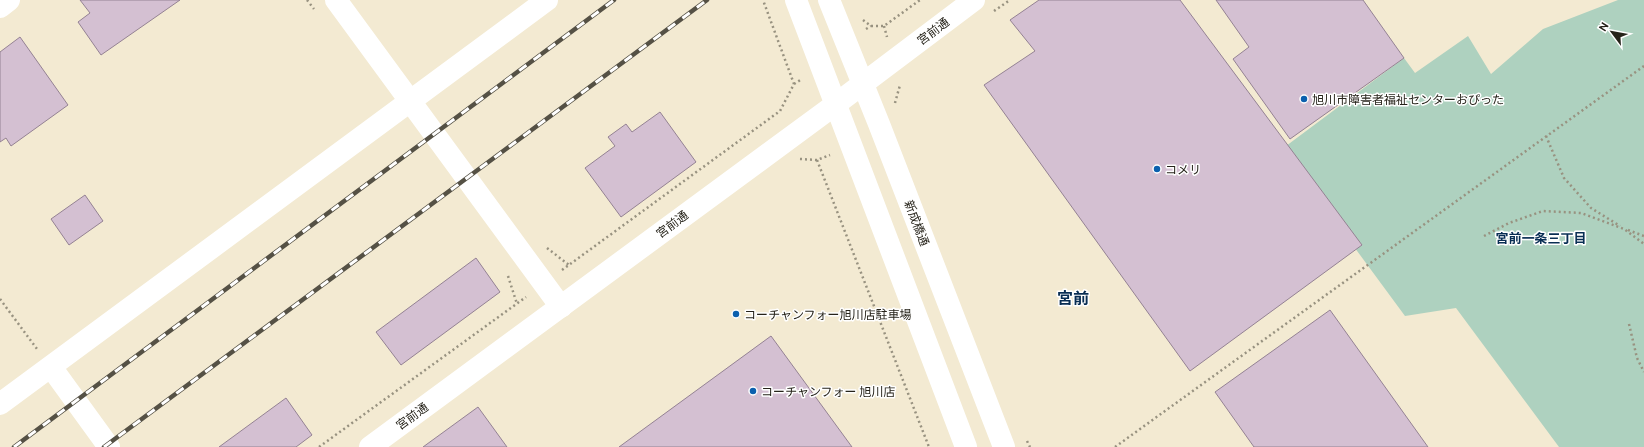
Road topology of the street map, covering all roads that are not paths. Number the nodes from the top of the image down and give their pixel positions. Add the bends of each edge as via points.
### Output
1 (9, 0) edge
2 (336, 0) edge
3 (547, 0) edge
4 (796, 0) edge
5 (829, 0) edge
6 (0, 7) edge
7 (983, 7) edge
8 (862, 84) junction
9 (409, 101) junction
10 (836, 104) junction
11 (561, 307) junction
12 (51, 367) junction
13 (0, 404) edge
14 (109, 447) edge
15 (370, 447) edge
16 (966, 447) edge
17 (1004, 447) edge

1 - 6 street
2 - 9 street
3 - 9 street
4 - 10 street
5 - 8 street, 新成橋通
7 - 8 street, 宮前通
8 - 10 street, 宮前通
8 - 17 street, 新成橋通
9 - 11 street
9 - 12 street
10 - 11 street, 宮前通
10 - 16 street
11 - 15 street, 宮前通
12 - 13 street
12 - 14 street

